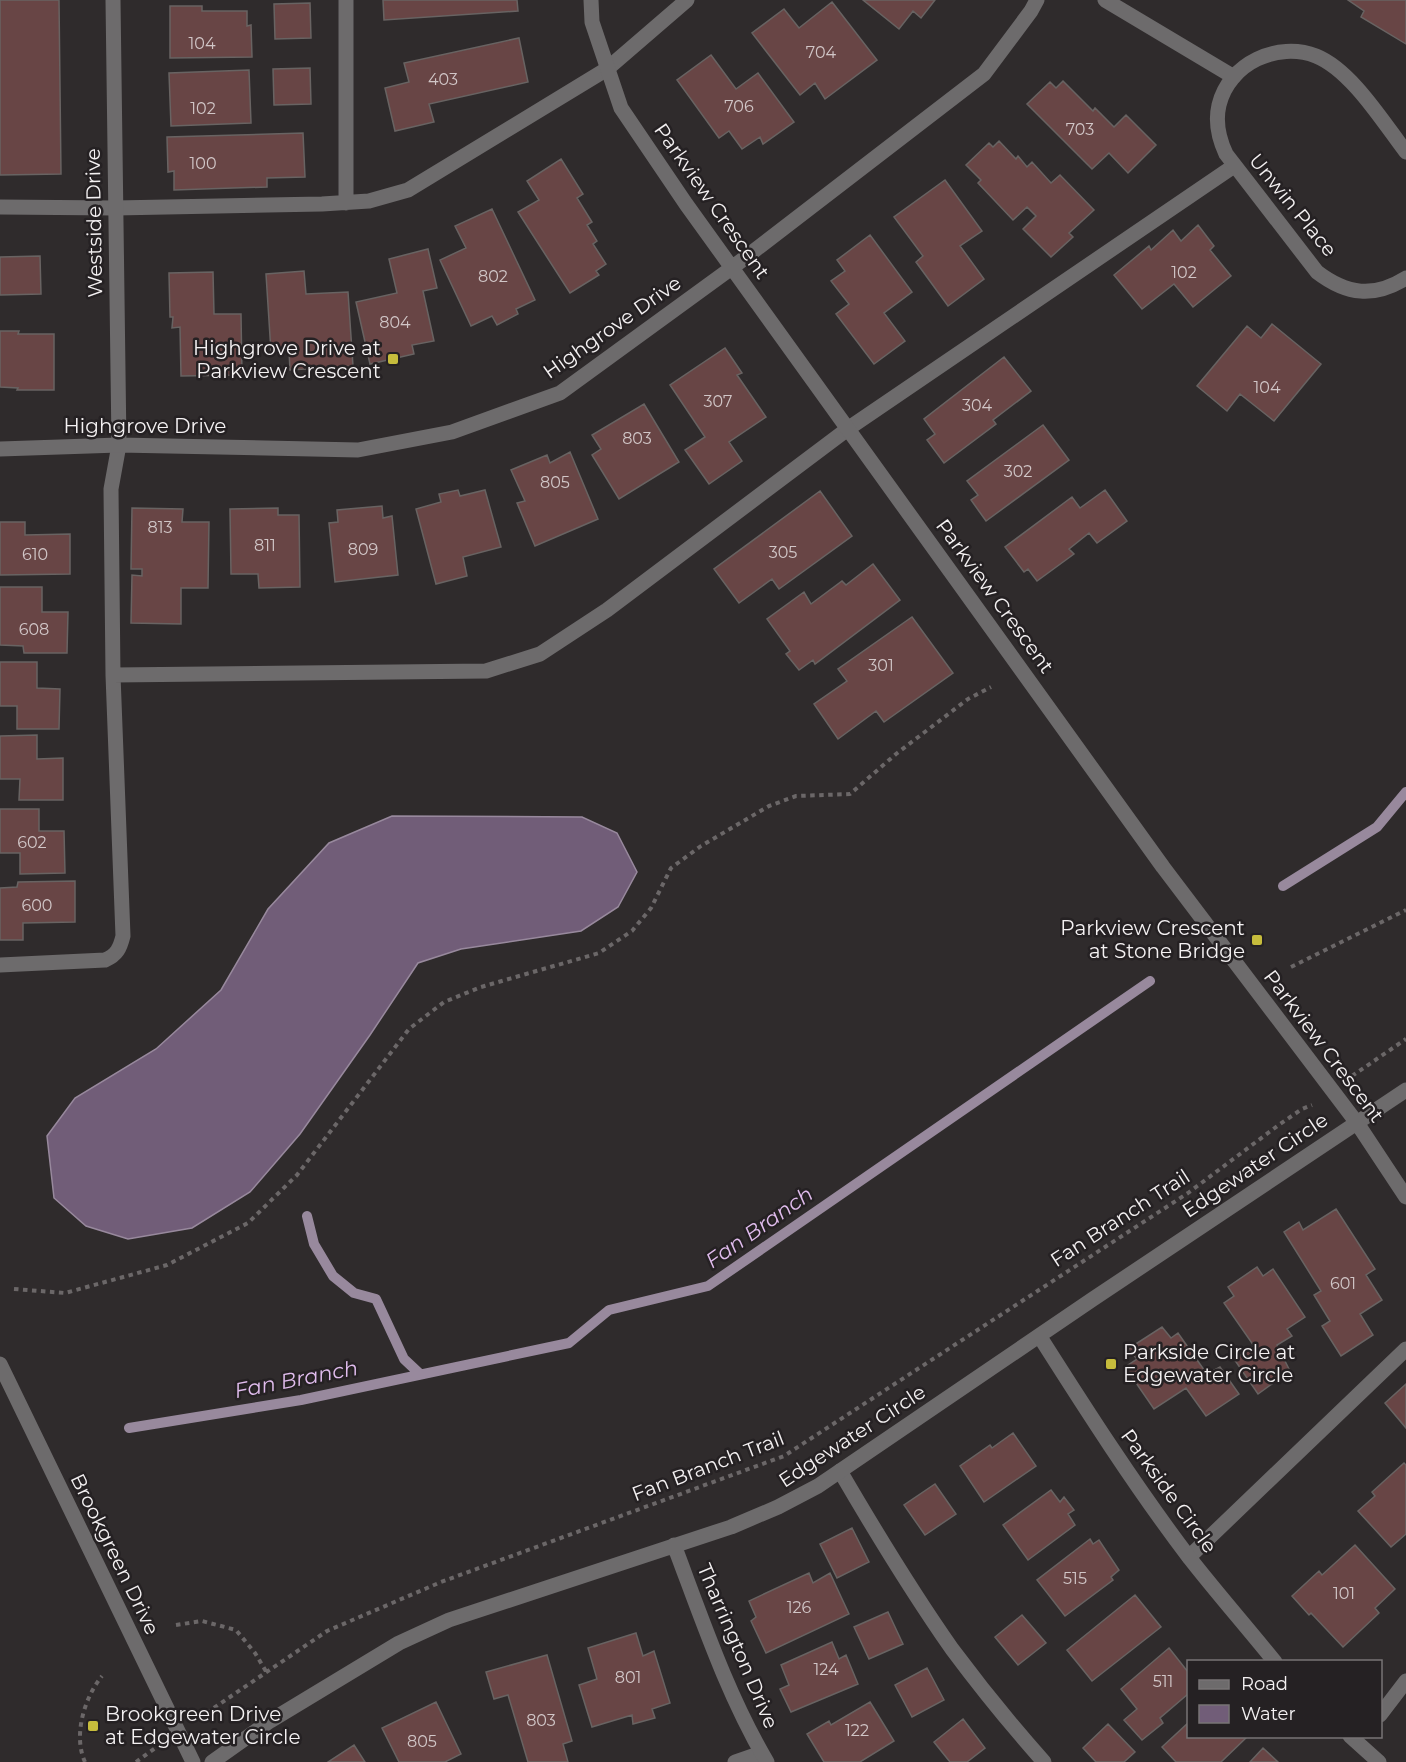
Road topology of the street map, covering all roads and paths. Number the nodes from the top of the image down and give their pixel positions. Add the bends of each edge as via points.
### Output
1 (113, 0) edge
2 (346, 0) edge
3 (591, 0) edge
4 (687, 0) edge
5 (1037, 0) edge
6 (1105, 0) edge
7 (607, 69) junction
8 (1234, 78) junction
9 (1406, 152) edge
10 (1234, 166) junction
11 (346, 203) junction
12 (0, 207) edge
13 (115, 208) junction
14 (733, 267) junction
15 (1406, 278) edge
16 (849, 428) junction
17 (119, 445) junction
18 (0, 449) edge
19 (113, 675) junction
20 (991, 687) dead end
21 (1406, 910) edge
22 (0, 964) edge
23 (1291, 967) dead end
24 (1406, 1039) edge
25 (1354, 1076) dead end
26 (1406, 1090) edge
27 (1312, 1105) dead end
28 (1357, 1123) junction
29 (1406, 1197) edge
30 (14, 1289) dead end
31 (1040, 1337) junction
32 (1406, 1349) edge
33 (0, 1364) edge
34 (840, 1471) junction
35 (674, 1545) junction
36 (1189, 1557) junction
37 (176, 1625) dead end
38 (1273, 1660) edge
39 (267, 1673) junction
40 (102, 1676) dead end
41 (1406, 1681) edge
42 (1382, 1712) edge
43 (203, 1715) dead end
44 (1356, 1739) edge
45 (159, 1746) dead end
46 (764, 1757) edge
47 (85, 1762) edge
48 (136, 1762) edge
49 (194, 1762) edge
50 (212, 1762) edge
51 (735, 1762) edge
52 (1044, 1762) edge
53 (1379, 1762) edge

1 - 13 street, Westside Drive
2 - 11 street
3 - 7 street, Parkview Crescent via 592,22
4 - 7 street
5 - 14 street, Highgrove Drive via 984,74
6 - 8 street
7 - 11 street via 408,190
7 - 14 street, Parkview Crescent via 621,108
8 - 9 street, Unwin Place via 1255,60 1275,52 1296,50 1317,57 1349,80
8 - 10 street, Unwin Place via 1218,106 1217,123 1220,139
10 - 15 street, Unwin Place via 1317,272 1334,285 1373,291
10 - 16 street
11 - 13 street
12 - 13 street
13 - 17 street, Westside Drive
14 - 16 street, Parkview Crescent
14 - 17 street, Highgrove Drive via 560,393 452,432 358,450
16 - 19 street via 607,610 540,654 486,671
16 - 28 street, Parkview Crescent via 1163,867
17 - 18 street, Highgrove Drive
17 - 19 street, Westside Drive via 111,489
19 - 22 street, Westside Drive via 123,936 120,947 115,956 105,960
20 - 30 path via 968,699 850,794 787,799 700,846 671,868 651,908 632,931 599,953 481,987 444,1002 409,1029 297,1175 248,1222 167,1265 65,1293
21 - 23 path
24 - 25 path
26 - 28 street, Edgewater Circle
27 - 39 path, Fan Branch Trail via 1280,1124 1188,1193 784,1456 441,1582 327,1631
28 - 29 street, Parkview Crescent
28 - 31 street, Edgewater Circle
31 - 34 street, Edgewater Circle
31 - 36 street, Parkside Circle
32 - 36 street
33 - 49 street, Brookgreen Drive
34 - 35 street, Edgewater Circle via 778,1507
34 - 52 street via 953,1649
35 - 46 street, Tharrington Drive via 704,1628
35 - 50 street, Edgewater Circle via 449,1620 399,1643 270,1721
36 - 38 street, Parkside Circle
37 - 39 path via 202,1621 236,1630
39 - 43 path, Fan Branch Trail
40 - 47 path via 91,1689 84,1712 80,1750
41 - 42 street
44 - 53 street
45 - 48 path
46 - 51 street

